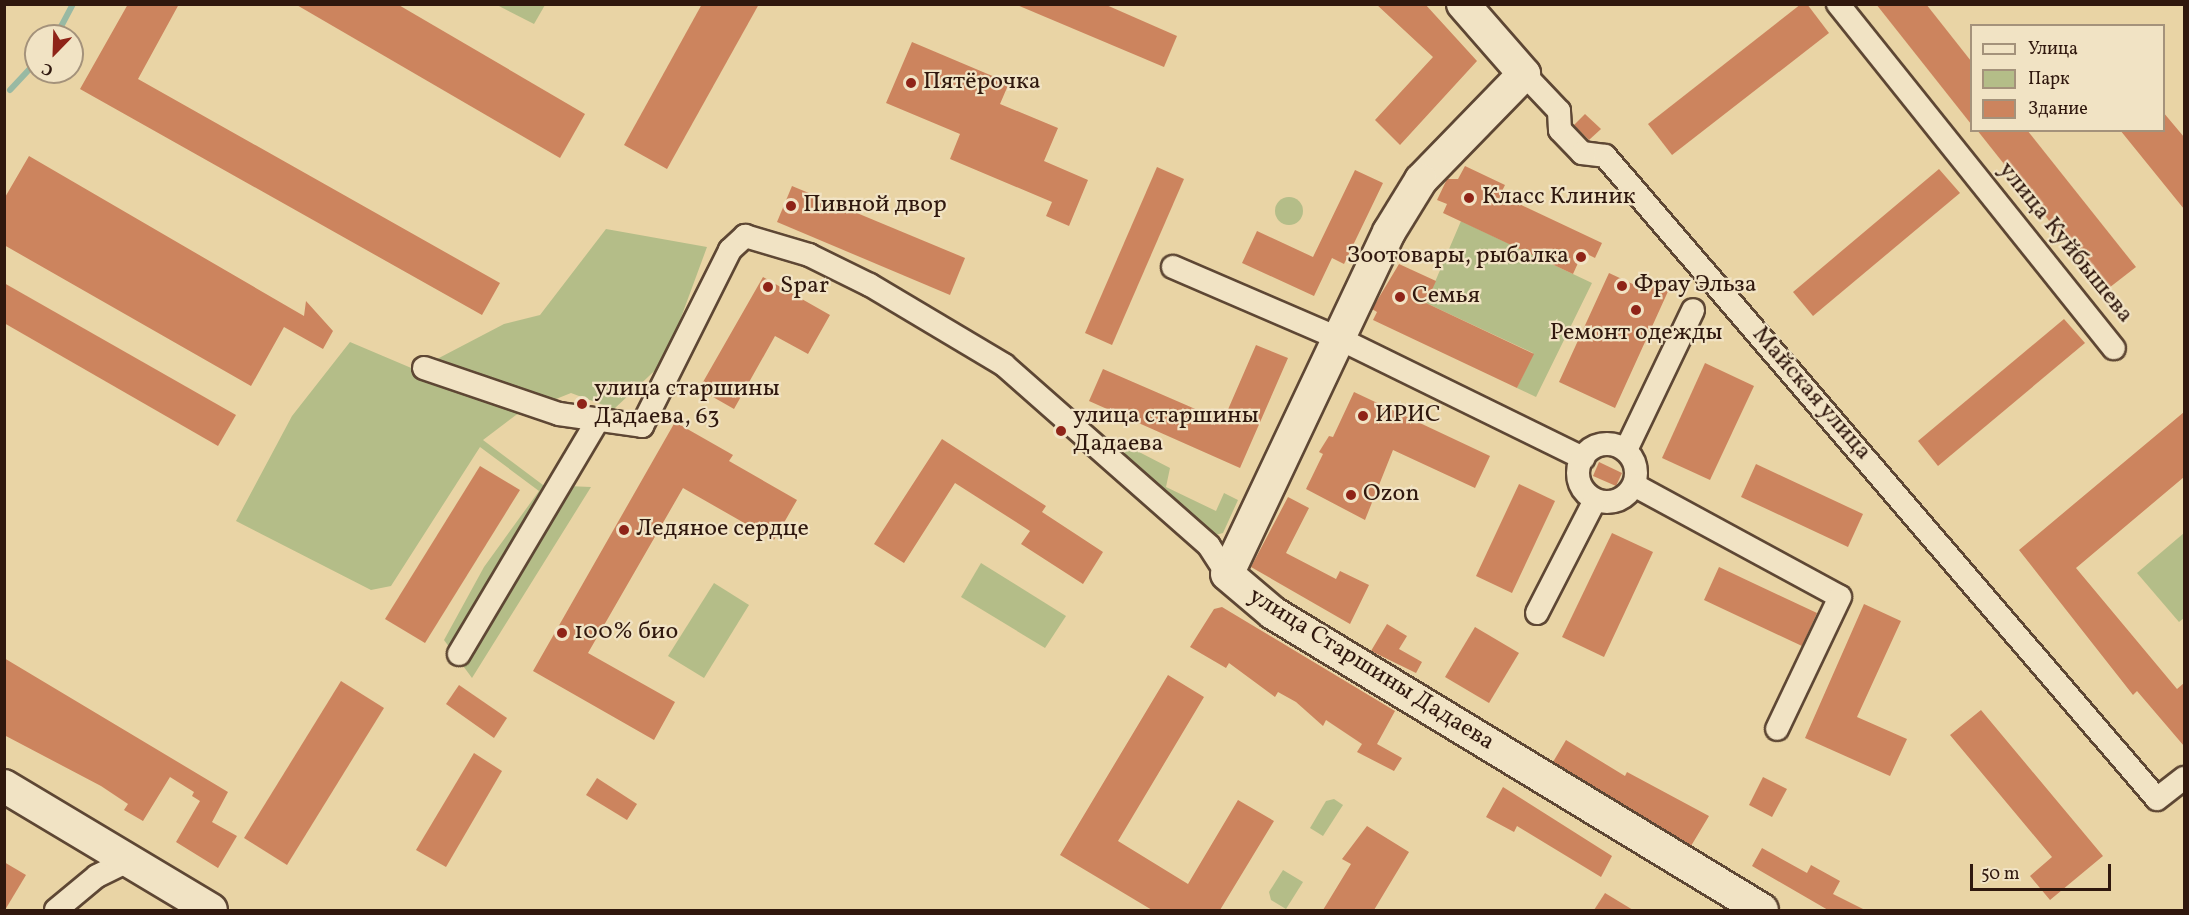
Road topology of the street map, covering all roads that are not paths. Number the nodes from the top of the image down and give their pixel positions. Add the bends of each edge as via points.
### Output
1 (1462, 4) edge
2 (1838, 4) edge
3 (1524, 74) junction
4 (1173, 267) dead end
5 (1692, 310) dead end
6 (1340, 339) junction
7 (2114, 348) dead end
8 (424, 368) dead end
9 (597, 422) junction
10 (1626, 450) junction
11 (1583, 458) junction
12 (1634, 485) junction
13 (1594, 500) junction
14 (1227, 574) junction
15 (1537, 613) dead end
16 (459, 654) dead end
17 (1777, 729) dead end
18 (2184, 778) edge
19 (4, 786) edge
20 (128, 861) junction
21 (56, 910) edge
22 (211, 910) edge
23 (1762, 910) edge

1 - 3 street, Майская улица
2 - 7 street, улица Куйбышева
3 - 6 street via 1421,180 1389,231
3 - 18 street, Майская улица via 1559,111 1560,130 1582,153 1605,156 2157,799
4 - 6 street
5 - 10 street
6 - 11 street
6 - 14 street
8 - 9 street, улица Старшины Дадаева via 559,414
9 - 14 street, улица Старшины Дадаева via 642,426 730,250 745,236 808,255 860,280 1004,365 1202,539
9 - 16 street
10 - 11 street via 1606,444
10 - 12 street via 1635,462
11 - 13 street via 1578,480
12 - 13 street via 1615,502
12 - 17 street via 1840,597
13 - 15 street
14 - 23 street, улица Старшины Дадаева via 1273,613
19 - 20 street
20 - 21 street via 97,876
20 - 22 street

